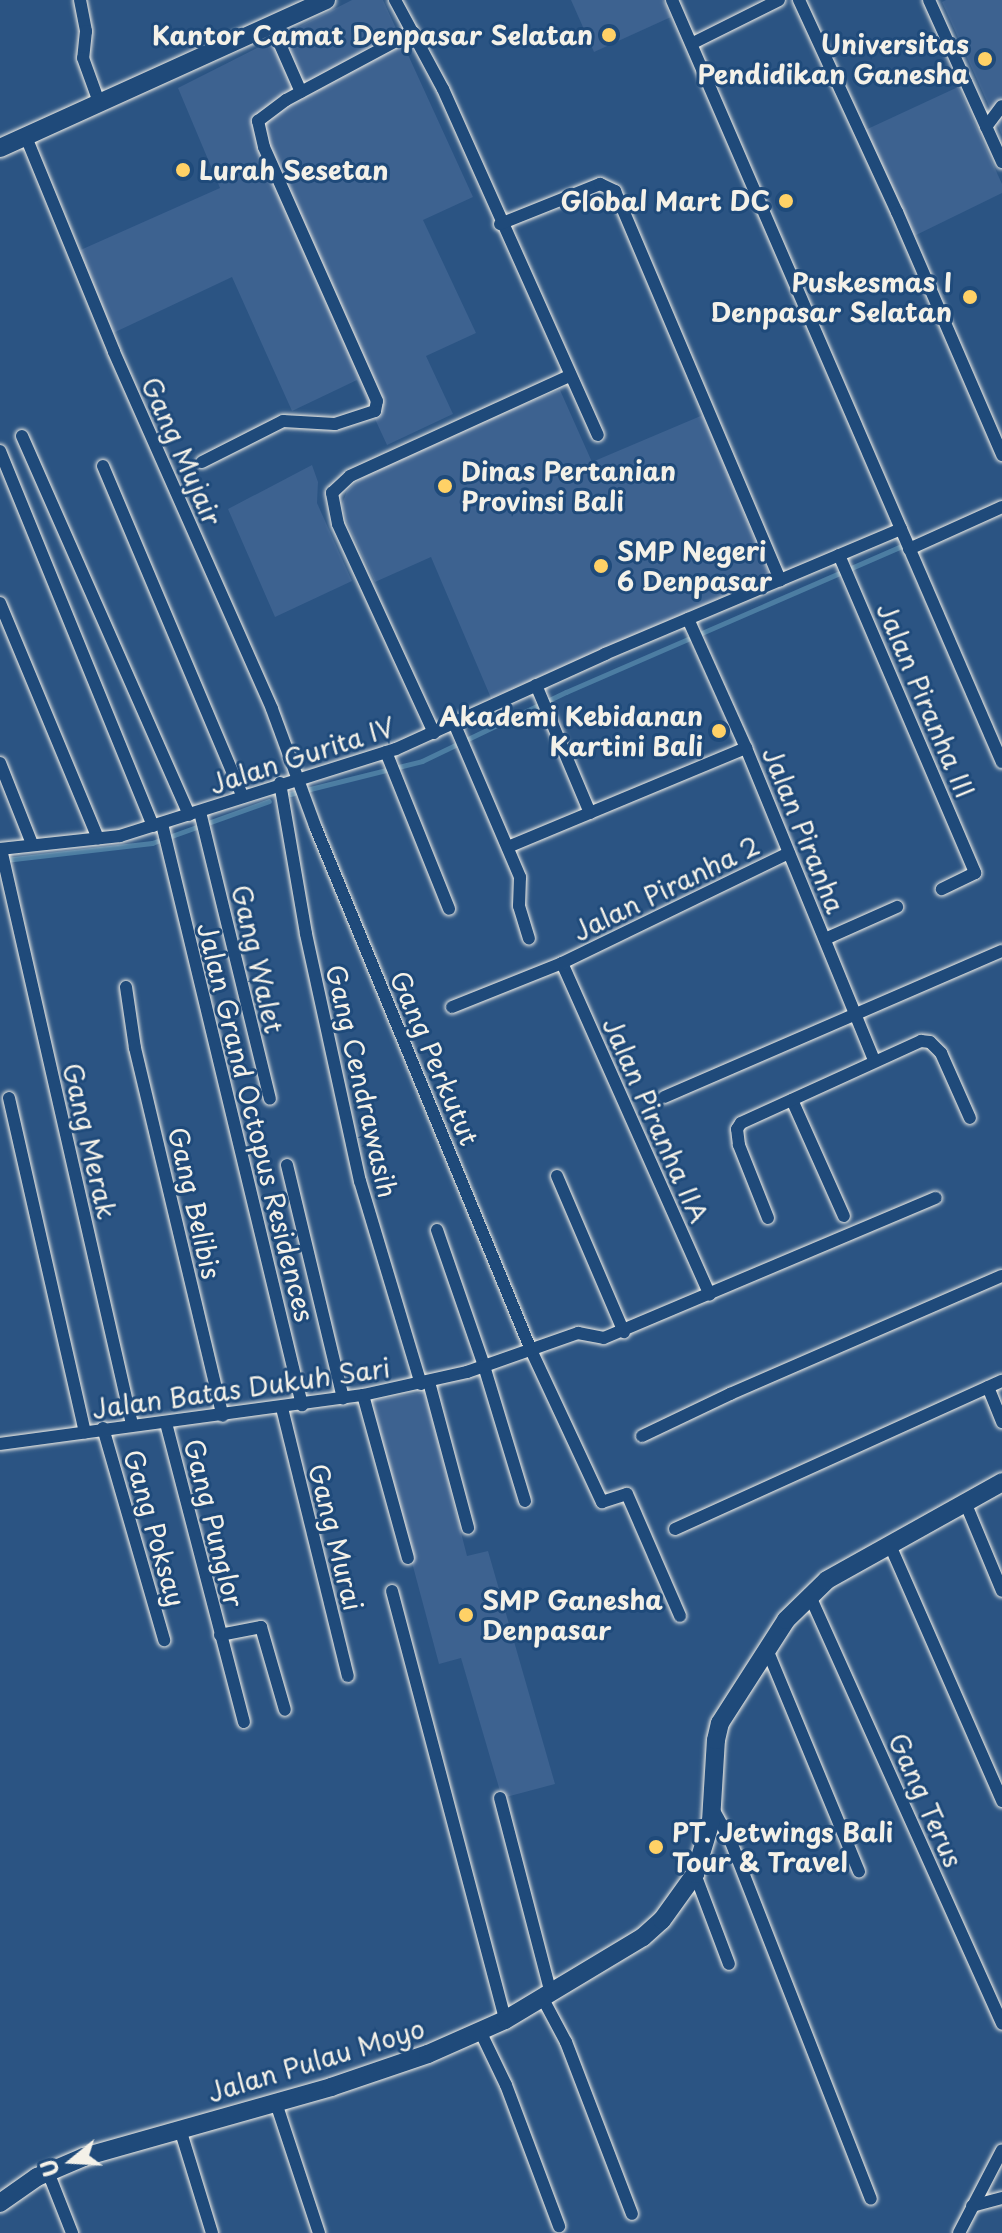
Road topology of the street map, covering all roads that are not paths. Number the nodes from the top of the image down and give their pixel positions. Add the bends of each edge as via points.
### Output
1 (80, 0) edge
2 (326, 0) edge
3 (395, 0) edge
4 (672, 0) edge
5 (779, 0) edge
6 (799, 0) edge
7 (929, 0) edge
8 (271, 24) junction
9 (413, 32) junction
10 (693, 43) junction
11 (301, 92) junction
12 (100, 105) junction
13 (1002, 106) edge
14 (986, 127) junction
15 (26, 137) junction
16 (0, 148) edge
17 (1002, 162) edge
18 (500, 224) junction
19 (569, 376) junction
20 (598, 435) dead end
21 (22, 436) dead end
22 (0, 451) edge
23 (1002, 455) edge
24 (202, 462) dead end
25 (103, 466) dead end
26 (1002, 507) edge
27 (906, 540) junction
28 (840, 558) junction
29 (780, 580) junction
30 (0, 603) edge
31 (690, 622) junction
32 (538, 689) junction
33 (455, 725) junction
34 (434, 733) junction
35 (746, 748) junction
36 (387, 754) junction
37 (1002, 762) edge
38 (0, 763) edge
39 (300, 779) junction
40 (280, 783) junction
41 (243, 797) junction
42 (590, 813) junction
43 (199, 818) junction
44 (159, 826) junction
45 (98, 838) junction
46 (32, 844) junction
47 (508, 847) junction
48 (789, 853) junction
49 (3, 857) edge
50 (942, 889) dead end
51 (897, 907) dead end
52 (449, 909) dead end
53 (529, 938) dead end
54 (825, 939) junction
55 (1002, 951) edge
56 (562, 963) junction
57 (126, 993) dead end
58 (452, 1007) dead end
59 (855, 1014) junction
60 (874, 1060) junction
61 (664, 1097) dead end
62 (9, 1098) dead end
63 (270, 1099) dead end
64 (792, 1100) junction
65 (970, 1118) dead end
66 (287, 1165) dead end
67 (557, 1176) dead end
68 (936, 1198) dead end
69 (844, 1216) dead end
70 (768, 1218) dead end
71 (437, 1230) dead end
72 (1002, 1276) edge
73 (710, 1295) junction
74 (624, 1332) junction
75 (531, 1350) junction
76 (484, 1366) junction
77 (1002, 1381) edge
78 (425, 1383) junction
79 (988, 1387) junction
80 (363, 1395) junction
81 (343, 1398) junction
82 (302, 1405) junction
83 (282, 1408) junction
84 (223, 1416) junction
85 (1002, 1422) edge
86 (166, 1423) junction
87 (132, 1424) junction
88 (103, 1428) junction
89 (85, 1432) junction
90 (642, 1436) dead end
91 (0, 1444) edge
92 (1002, 1482) edge
93 (525, 1501) dead end
94 (965, 1502) junction
95 (468, 1528) dead end
96 (675, 1529) dead end
97 (889, 1543) junction
98 (408, 1558) dead end
99 (392, 1591) dead end
100 (1002, 1591) edge
101 (809, 1594) junction
102 (680, 1616) dead end
103 (220, 1635) junction
104 (164, 1640) dead end
105 (766, 1647) junction
106 (348, 1676) dead end
107 (285, 1710) dead end
108 (244, 1722) dead end
109 (500, 1798) dead end
110 (1002, 1801) edge
111 (712, 1806) junction
112 (859, 1871) dead end
113 (695, 1874) junction
114 (729, 1964) dead end
115 (547, 1997) junction
116 (505, 2020) junction
117 (1002, 2024) edge
118 (480, 2031) junction
119 (276, 2103) junction
120 (180, 2129) junction
121 (1000, 2158) edge
122 (48, 2172) junction
123 (1002, 2198) edge
124 (871, 2199) dead end
125 (0, 2203) edge
126 (972, 2206) junction
127 (632, 2214) dead end
128 (559, 2226) dead end
129 (72, 2233) edge
130 (212, 2233) edge
131 (319, 2233) edge
132 (959, 2233) edge

1 - 12 street via 86,31 83,58
2 - 8 street
3 - 9 street
4 - 10 street
5 - 10 street
6 - 23 street
7 - 14 street
8 - 11 street
8 - 12 street
9 - 11 street
9 - 18 street via 450,103
10 - 27 street
11 - 24 street via 263,114 258,132 377,405 370,415 335,424 275,423
12 - 15 street
13 - 14 street
14 - 17 street
15 - 16 street
15 - 39 street, Gang Mujair
18 - 19 street
18 - 29 street via 600,184 615,191
19 - 20 street
19 - 34 street via 350,476 332,493 338,524
21 - 43 street, Gang Walet
22 - 44 street, Jalan Grand Octopus Residences
25 - 41 street
26 - 27 street, Jalan Gurita IV
27 - 28 street, Jalan Gurita IV
27 - 37 street
28 - 29 street, Jalan Gurita IV
28 - 50 street, Jalan Piranha III via 975,873
29 - 31 street, Jalan Gurita IV
30 - 45 street
31 - 32 street, Jalan Gurita IV
31 - 35 street, Jalan Piranha
32 - 33 street, Jalan Gurita IV
32 - 42 street
33 - 34 street, Jalan Gurita IV
33 - 47 street
34 - 36 street, Jalan Gurita IV
35 - 42 street
35 - 48 street, Jalan Piranha
36 - 39 street, Jalan Gurita IV
36 - 52 street
38 - 46 street
39 - 40 street, Jalan Gurita IV
39 - 75 street, Gang Perkutut
40 - 41 street, Jalan Gurita IV
40 - 78 street, Gang Cendrawasih via 309,948 357,1166
41 - 43 street, Jalan Gurita IV
42 - 47 street
43 - 44 street, Jalan Gurita IV
43 - 63 street, Gang Walet
44 - 45 street, Jalan Gurita IV
44 - 82 street, Jalan Grand Octopus Residences
45 - 46 street, Jalan Gurita IV
46 - 49 street, Jalan Gurita IV
47 - 53 street via 520,877 519,906
48 - 54 street, Jalan Piranha
48 - 56 street, Jalan Piranha 2
49 - 87 street, Gang Merak
51 - 54 street
54 - 59 street, Jalan Piranha
55 - 59 street
56 - 58 street, Jalan Piranha 2
56 - 73 street, Jalan Piranha IIA
57 - 84 street, Gang Belibis
59 - 60 street, Jalan Piranha
59 - 61 street
60 - 64 street
60 - 65 street via 930,1042 941,1053
62 - 89 street
64 - 69 street
64 - 70 street via 737,1129
66 - 81 street
67 - 74 street
68 - 73 street, Jalan Batas Dukuh Sari
71 - 76 street
72 - 90 street
73 - 74 street, Jalan Batas Dukuh Sari
74 - 75 street, Jalan Batas Dukuh Sari via 604,1338 578,1333
75 - 76 street, Jalan Batas Dukuh Sari
75 - 102 street, Gang Perkutut via 602,1502 627,1494
76 - 78 street, Jalan Batas Dukuh Sari
76 - 93 street
77 - 79 street
78 - 80 street, Jalan Batas Dukuh Sari
78 - 95 street, Gang Cendrawasih
79 - 85 street
79 - 96 street
80 - 81 street, Jalan Batas Dukuh Sari
80 - 98 street
81 - 82 street, Jalan Batas Dukuh Sari
82 - 83 street, Jalan Batas Dukuh Sari
83 - 84 street, Jalan Batas Dukuh Sari
83 - 106 street, Gang Murai
84 - 86 street, Jalan Batas Dukuh Sari
86 - 87 street, Jalan Batas Dukuh Sari
86 - 103 street, Gang Punglor
87 - 88 street, Jalan Batas Dukuh Sari
88 - 89 street, Jalan Batas Dukuh Sari
88 - 104 street, Gang Poksay
89 - 91 street, Jalan Batas Dukuh Sari
92 - 94 street, Jalan Pulau Moyo
94 - 97 street, Jalan Pulau Moyo
94 - 100 street
97 - 101 street, Jalan Pulau Moyo
97 - 110 street
99 - 116 street
101 - 105 street, Jalan Pulau Moyo
101 - 117 street, Gang Terus
103 - 107 street, Gang Punglor via 261,1627
103 - 108 street, Gang Punglor
105 - 111 street, Jalan Pulau Moyo via 720,1723
105 - 112 street
109 - 115 street
111 - 113 street, Jalan Pulau Moyo
111 - 124 street via 731,1842
113 - 114 street
113 - 115 street, Jalan Pulau Moyo via 643,1937
115 - 116 street, Jalan Pulau Moyo
115 - 127 street
116 - 118 street, Jalan Pulau Moyo
118 - 119 street, Jalan Pulau Moyo via 390,2068
118 - 128 street
119 - 120 street, Jalan Pulau Moyo
119 - 131 street
120 - 122 street, Jalan Pulau Moyo
120 - 130 street
121 - 126 street
122 - 125 street, Jalan Pulau Moyo
122 - 129 street
123 - 126 street
126 - 132 street

